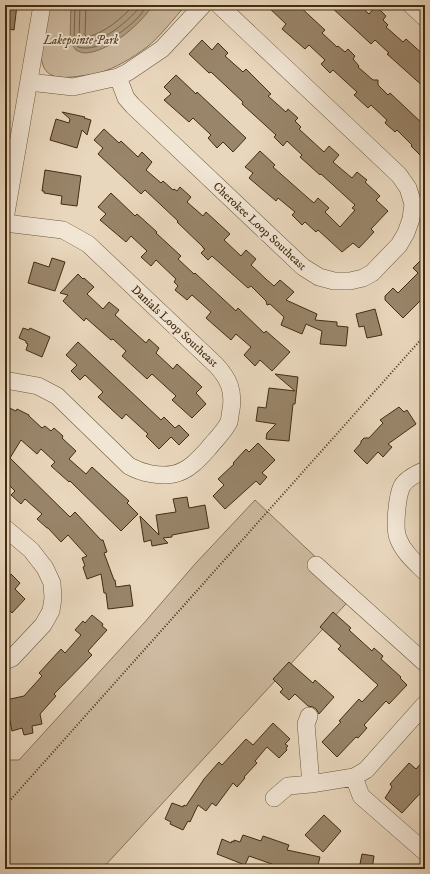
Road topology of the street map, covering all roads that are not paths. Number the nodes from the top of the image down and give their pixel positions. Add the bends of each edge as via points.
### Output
1 (42, 5) edge
2 (203, 5) edge
3 (219, 5) edge
4 (411, 5) edge
5 (425, 18) edge
6 (118, 77) junction
7 (29, 82) junction
8 (5, 219) edge
9 (5, 223) edge
10 (5, 380) edge
11 (425, 470) edge
12 (5, 528) edge
13 (316, 565) dead end
14 (425, 572) edge
15 (5, 661) edge
16 (425, 663) edge
17 (425, 704) edge
18 (309, 716) dead end
19 (354, 778) junction
20 (311, 784) junction
21 (274, 798) dead end
22 (425, 852) edge

1 - 7 street
2 - 6 street via 162,49
3 - 6 street, Cherokee Loop Southeast via 399,175 408,188 413,204 406,233 399,245 372,273 350,281 334,281 319,277 303,267 133,106 126,98
4 - 5 street
6 - 7 street via 73,87
7 - 8 street
9 - 10 street, Danials Loop Southeast via 63,230 88,244 225,374 232,396 229,420 223,432 197,462 173,474 154,474 140,472 129,466 57,396 38,386
11 - 14 street via 402,486 397,505 396,525 398,538 405,552
12 - 15 street via 31,550 52,583 52,612 12,658
13 - 16 street
17 - 19 street via 366,770
18 - 20 street via 306,724
19 - 20 street
19 - 22 street via 361,796
20 - 21 street via 288,786

